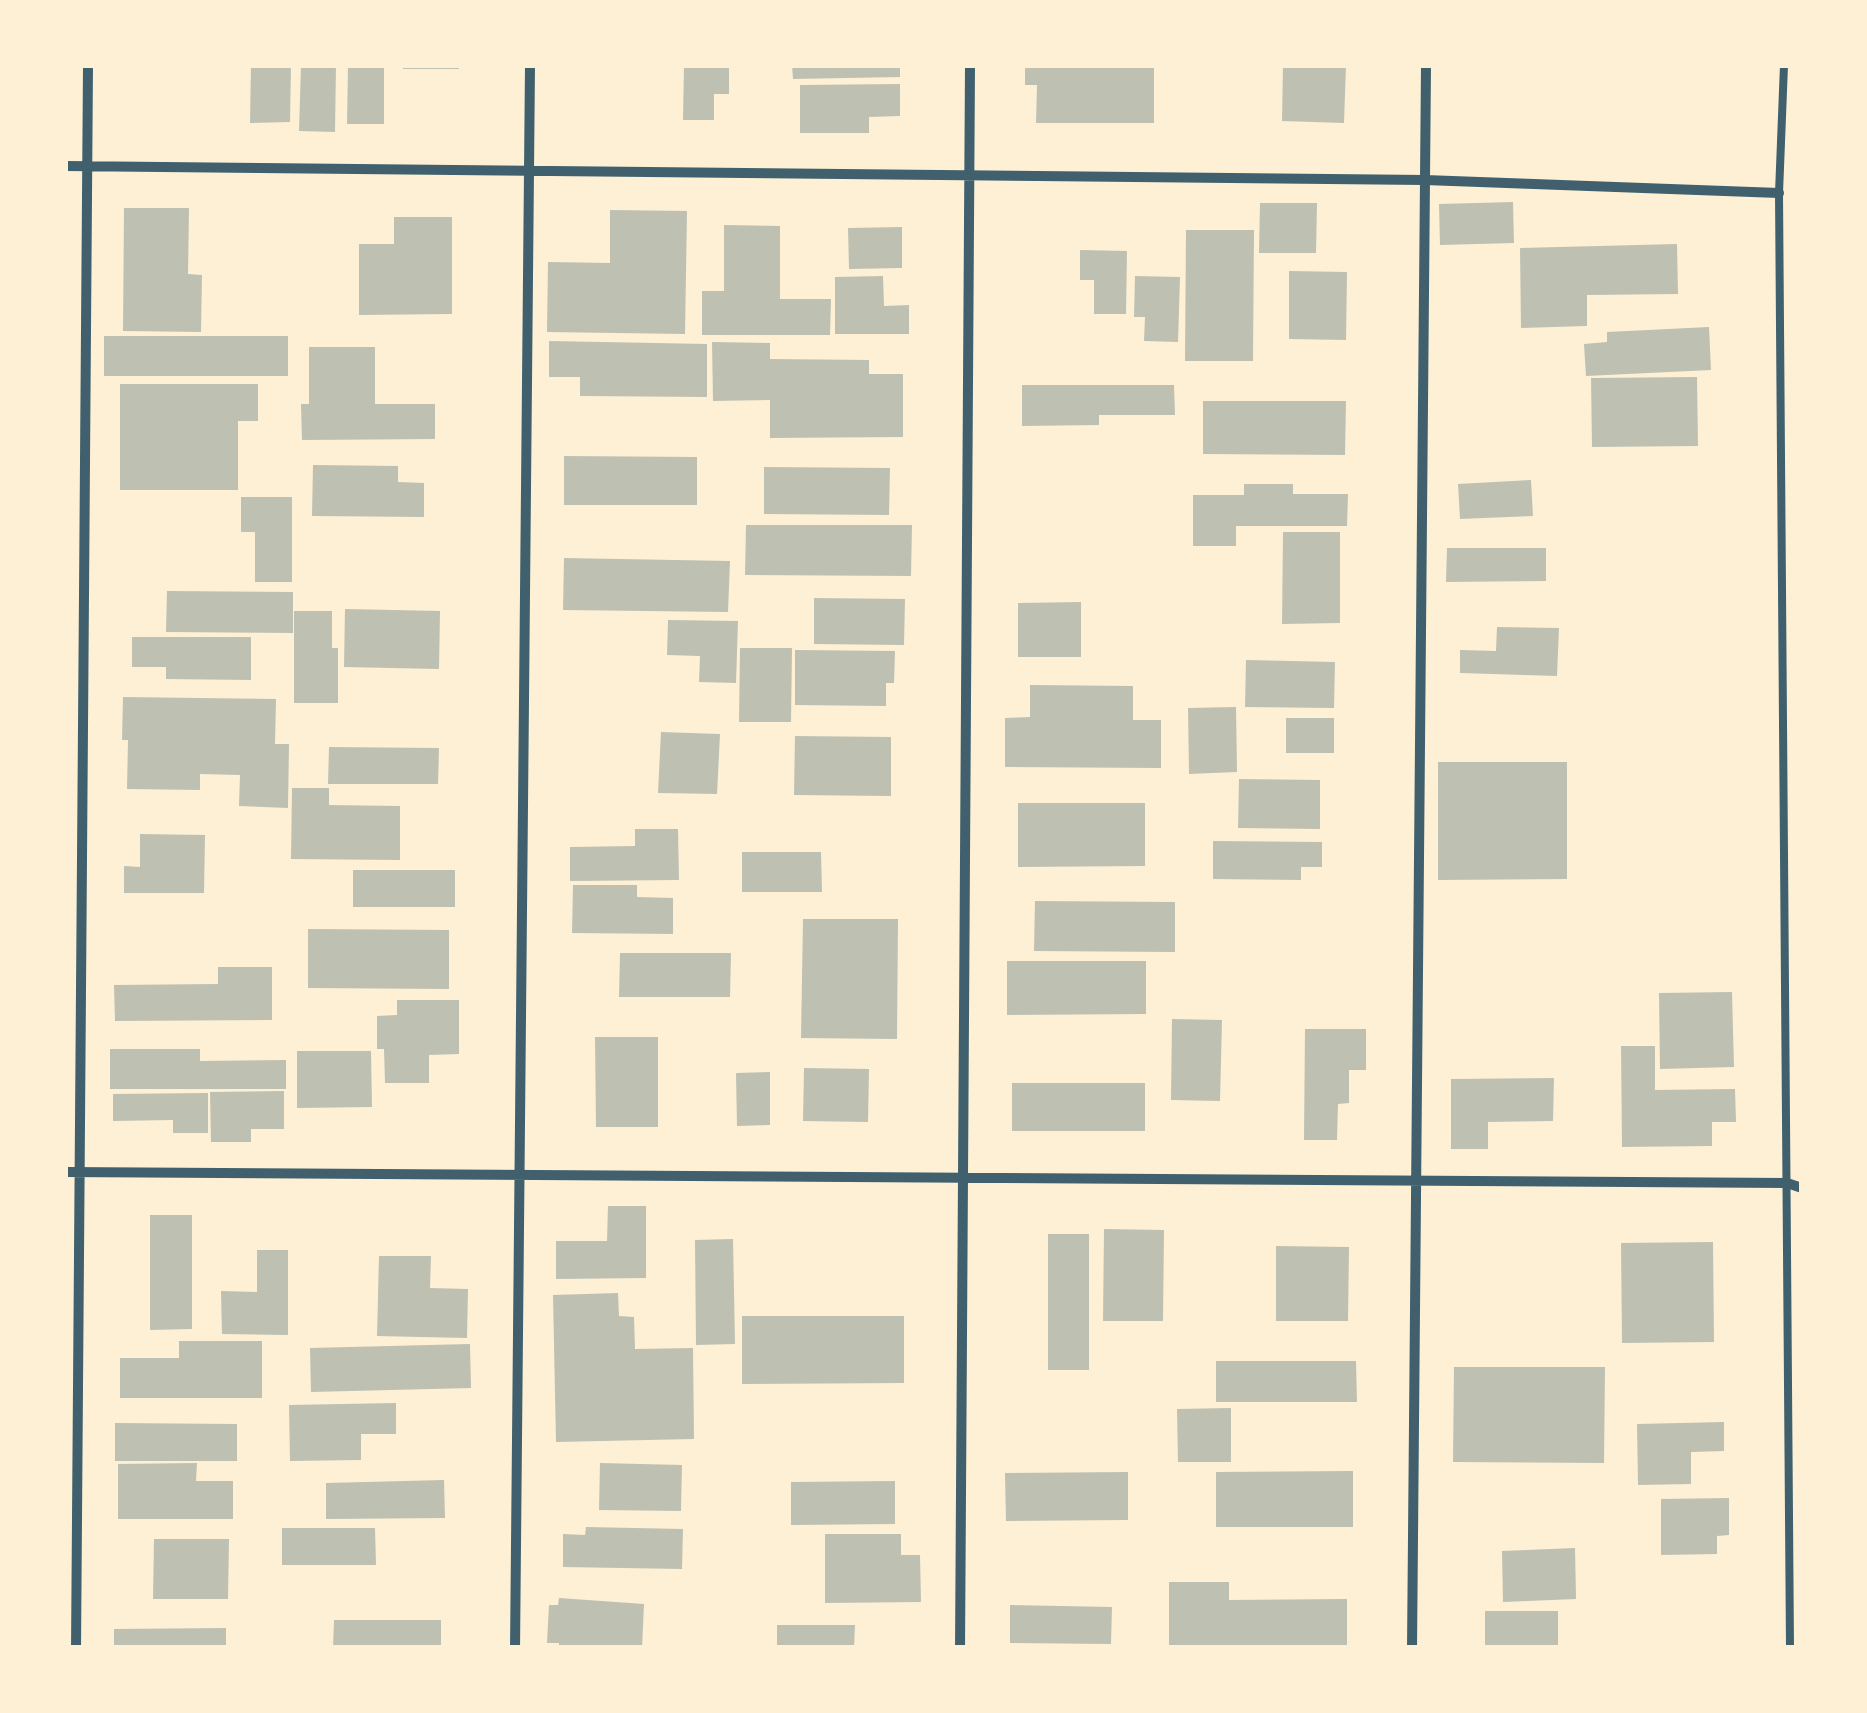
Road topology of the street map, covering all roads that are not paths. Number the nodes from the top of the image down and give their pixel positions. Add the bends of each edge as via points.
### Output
1 (88, 65) edge
2 (530, 65) edge
3 (970, 65) edge
4 (1426, 65) edge
5 (1784, 65) edge
6 (65, 166) edge
7 (87, 166) junction
8 (529, 170) junction
9 (969, 174) junction
10 (1425, 180) junction
11 (1779, 193) junction
12 (65, 1172) edge
13 (80, 1172) junction
14 (520, 1174) junction
15 (963, 1178) junction
16 (1416, 1181) junction
17 (1787, 1183) junction
18 (1802, 1188) edge
19 (76, 1648) edge
20 (515, 1648) edge
21 (960, 1648) edge
22 (1412, 1648) edge
23 (1790, 1648) edge

1 - 7 street
2 - 8 street
3 - 9 street
4 - 10 street
5 - 11 lane
6 - 7 street
7 - 8 street
7 - 13 street
8 - 9 street
8 - 14 street
9 - 10 street
9 - 15 street
10 - 11 street
10 - 16 street
11 - 17 lane
12 - 13 street
13 - 14 street
13 - 19 street
14 - 15 street
14 - 20 street
15 - 16 street
15 - 21 street
16 - 17 street
16 - 22 street
17 - 18 street
17 - 23 lane

